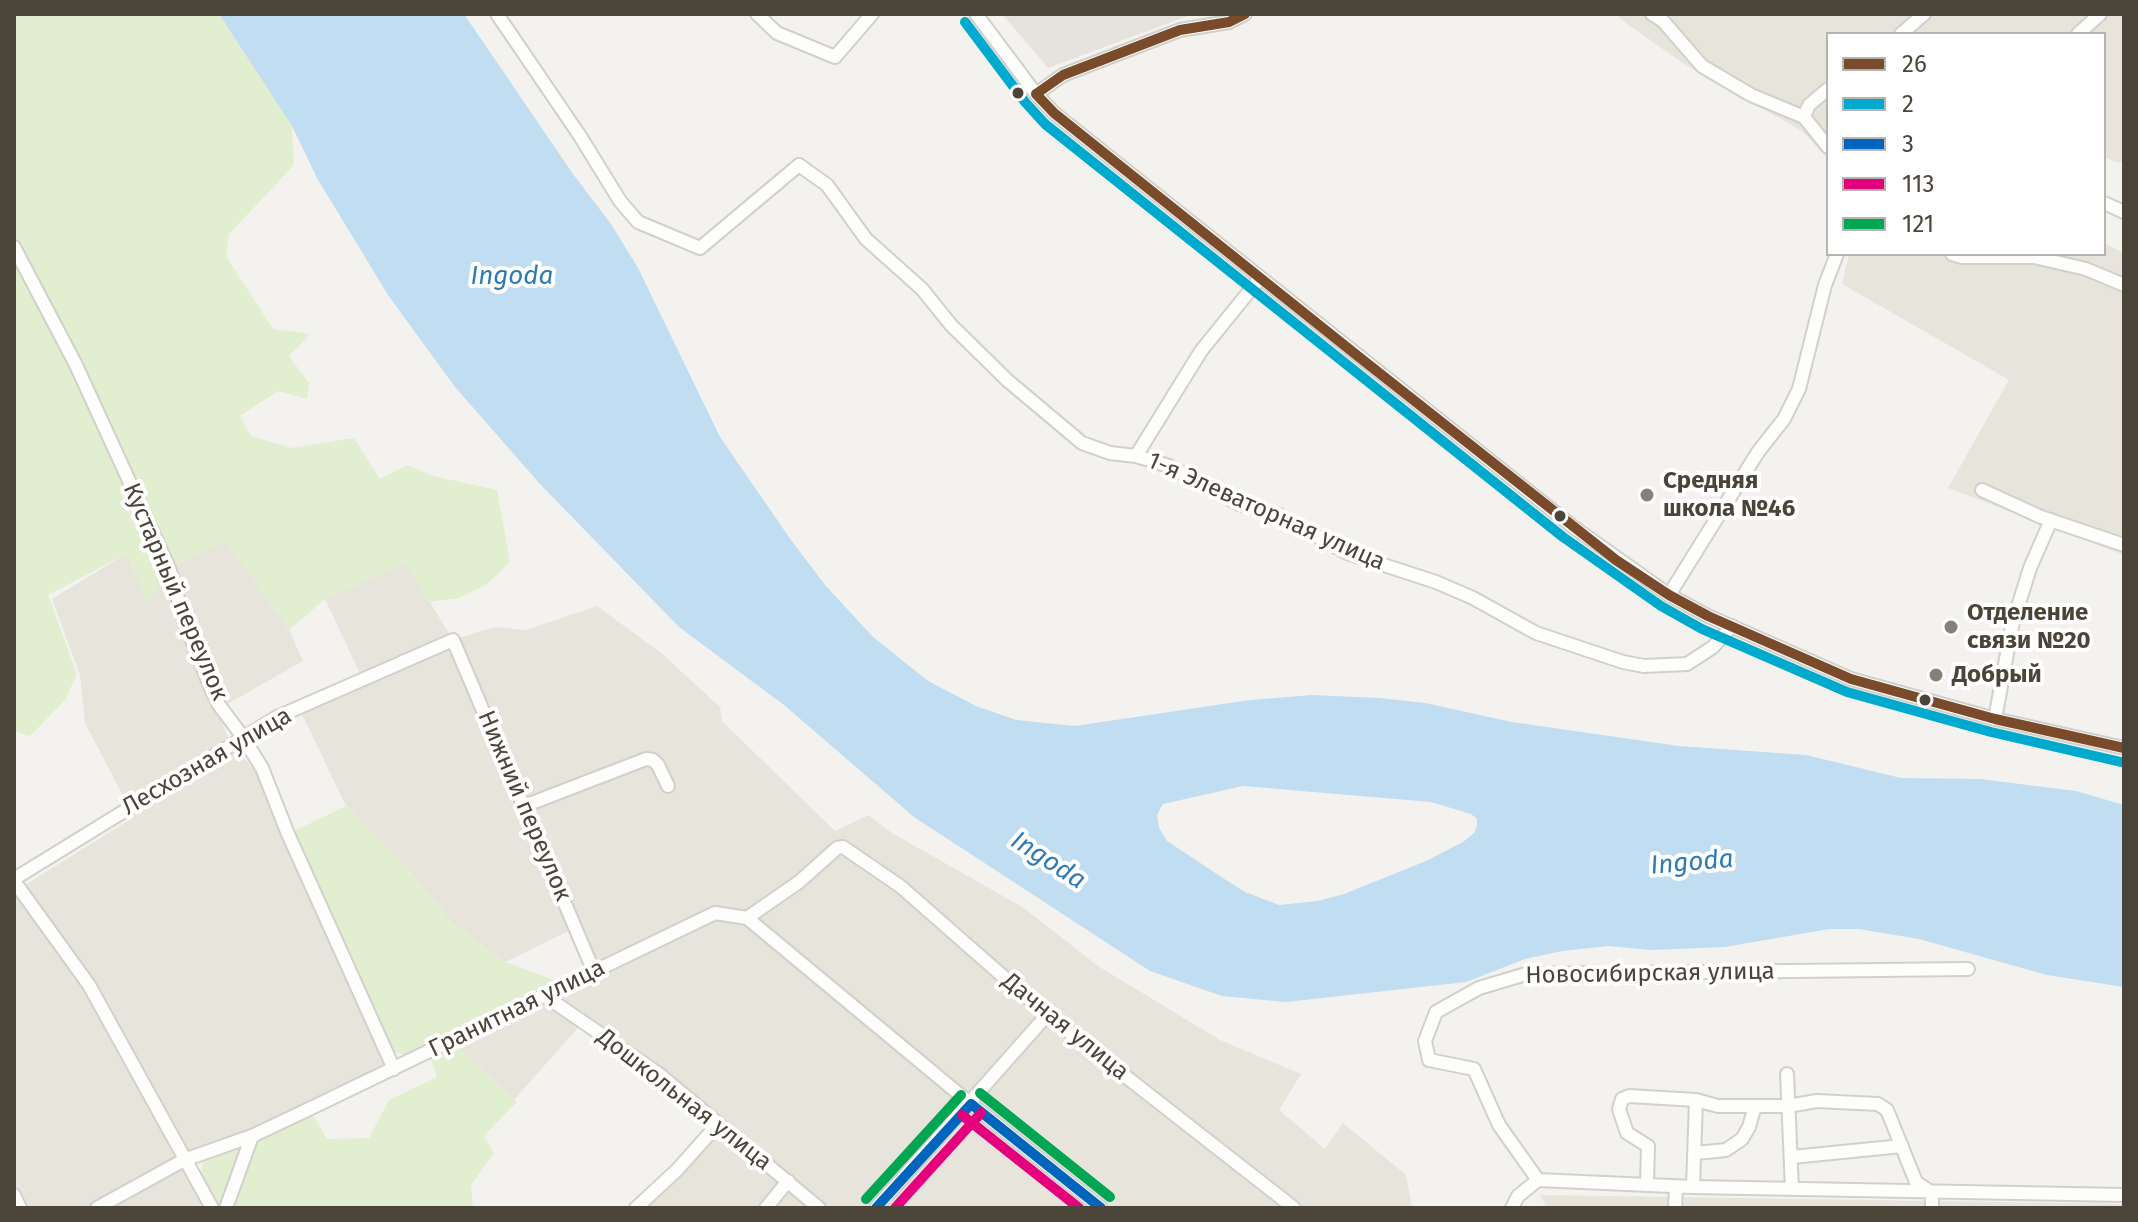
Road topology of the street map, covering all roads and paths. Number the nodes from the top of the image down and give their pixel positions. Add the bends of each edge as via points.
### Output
1 (497, 14) edge
2 (757, 14) edge
3 (872, 14) edge
4 (976, 14) edge
5 (1245, 14) edge
6 (1652, 14) edge
7 (1924, 14) edge
8 (2100, 14) edge
9 (1903, 32) edge
10 (2080, 32) edge
11 (1826, 91) edge
12 (1036, 94) junction
13 (1804, 117) junction
14 (1826, 144) edge
15 (14, 247) edge
16 (1836, 256) edge
17 (1959, 256) edge
18 (1260, 278) junction
19 (2124, 285) edge
20 (1136, 456) junction
21 (1982, 490) dead end
22 (2051, 520) junction
23 (2124, 545) edge
24 (1669, 595) junction
25 (1732, 626) junction
26 (453, 640) joint
27 (1995, 719) junction
28 (243, 737) junction
29 (2124, 748) edge
30 (668, 786) dead end
31 (524, 806) junction
32 (14, 880) edge
33 (747, 918) junction
34 (1968, 969) dead end
35 (594, 972) junction
36 (545, 996) junction
37 (1047, 1015) junction
38 (394, 1069) junction
39 (1787, 1074) dead end
40 (1696, 1100) junction
41 (971, 1104) junction
42 (1755, 1106) junction
43 (1788, 1106) junction
44 (718, 1124) junction
45 (252, 1136) junction
46 (1902, 1146) junction
47 (1696, 1153) junction
48 (1792, 1157) junction
49 (184, 1160) junction
50 (1538, 1180) junction
51 (788, 1181) junction
52 (1647, 1185) junction
53 (1676, 1187) junction
54 (1693, 1187) junction
55 (1792, 1189) junction
56 (1932, 1193) junction
57 (14, 1195) edge
58 (2124, 1195) edge
59 (20, 1208) edge
60 (97, 1208) edge
61 (212, 1208) edge
62 (226, 1208) edge
63 (636, 1208) edge
64 (766, 1208) edge
65 (819, 1208) edge
66 (876, 1208) edge
67 (1101, 1208) edge
68 (1294, 1208) edge
69 (1512, 1208) edge
70 (1675, 1208) edge
71 (1932, 1208) edge

1 - 20 street, 1-я Элеваторная улица via 638,222 700,248 799,165 827,185 866,239 922,289 1007,380 1082,443
2 - 3 street via 777,33 835,57
4 - 12 street
5 - 12 street via 1180,30 1063,75
6 - 13 street via 1702,66 1751,95
7 - 9 street
8 - 10 street
11 - 13 street
12 - 18 street
13 - 14 street
15 - 28 street, Кустарный переулок via 76,365 169,568 210,686
16 - 24 street via 1799,389
17 - 19 street via 2034,257
18 - 20 street via 1201,351
18 - 24 street via 1572,526
20 - 25 street, 1-я Элеваторная улица via 1169,466 1239,504 1277,514 1347,553 1473,598 1536,633 1623,662 1687,664
21 - 22 street
22 - 23 street
22 - 27 street via 2012,626
24 - 25 street
25 - 27 street via 1851,679
26 - 28 street, Лесхозная улица
26 - 31 street, Нижний переулок
27 - 29 street
28 - 32 street, Лесхозная улица
28 - 38 street, Кустарный переулок via 262,768
30 - 31 street via 658,765 646,759
31 - 35 street, Нижний переулок
32 - 49 street via 89,985
33 - 35 street, Гранитная улица via 715,913
33 - 37 street, Дачная улица via 843,847 900,886
33 - 41 street
34 - 50 street, Новосибирская улица via 1526,974 1479,988 1436,1012 1425,1041 1429,1060 1474,1069 1499,1125
35 - 36 street, Гранитная улица
36 - 38 street, Гранитная улица
36 - 44 street, Дошкольная улица via 659,1074
37 - 41 street
37 - 68 street, Дачная улица
38 - 45 street, Гранитная улица
39 - 43 street
40 - 42 street
40 - 47 street
40 - 52 street via 1622,1099 1619,1109 1627,1133 1648,1146
41 - 66 street
41 - 67 street
42 - 43 street
42 - 47 street via 1742,1139 1726,1150
43 - 46 street via 1817,1101 1878,1104 1887,1110
43 - 48 street
44 - 51 street, Дошкольная улица
44 - 63 street
45 - 49 street, Гранитная улица
45 - 62 street
46 - 48 street
46 - 56 street via 1916,1182
47 - 54 street
48 - 55 street
49 - 60 street, Гранитная улица
49 - 61 street
50 - 52 street
50 - 69 street
51 - 64 street
51 - 65 street, Дошкольная улица
52 - 53 street
53 - 54 street
53 - 70 street
54 - 55 street
55 - 56 street
56 - 58 street
56 - 71 street
57 - 59 street

